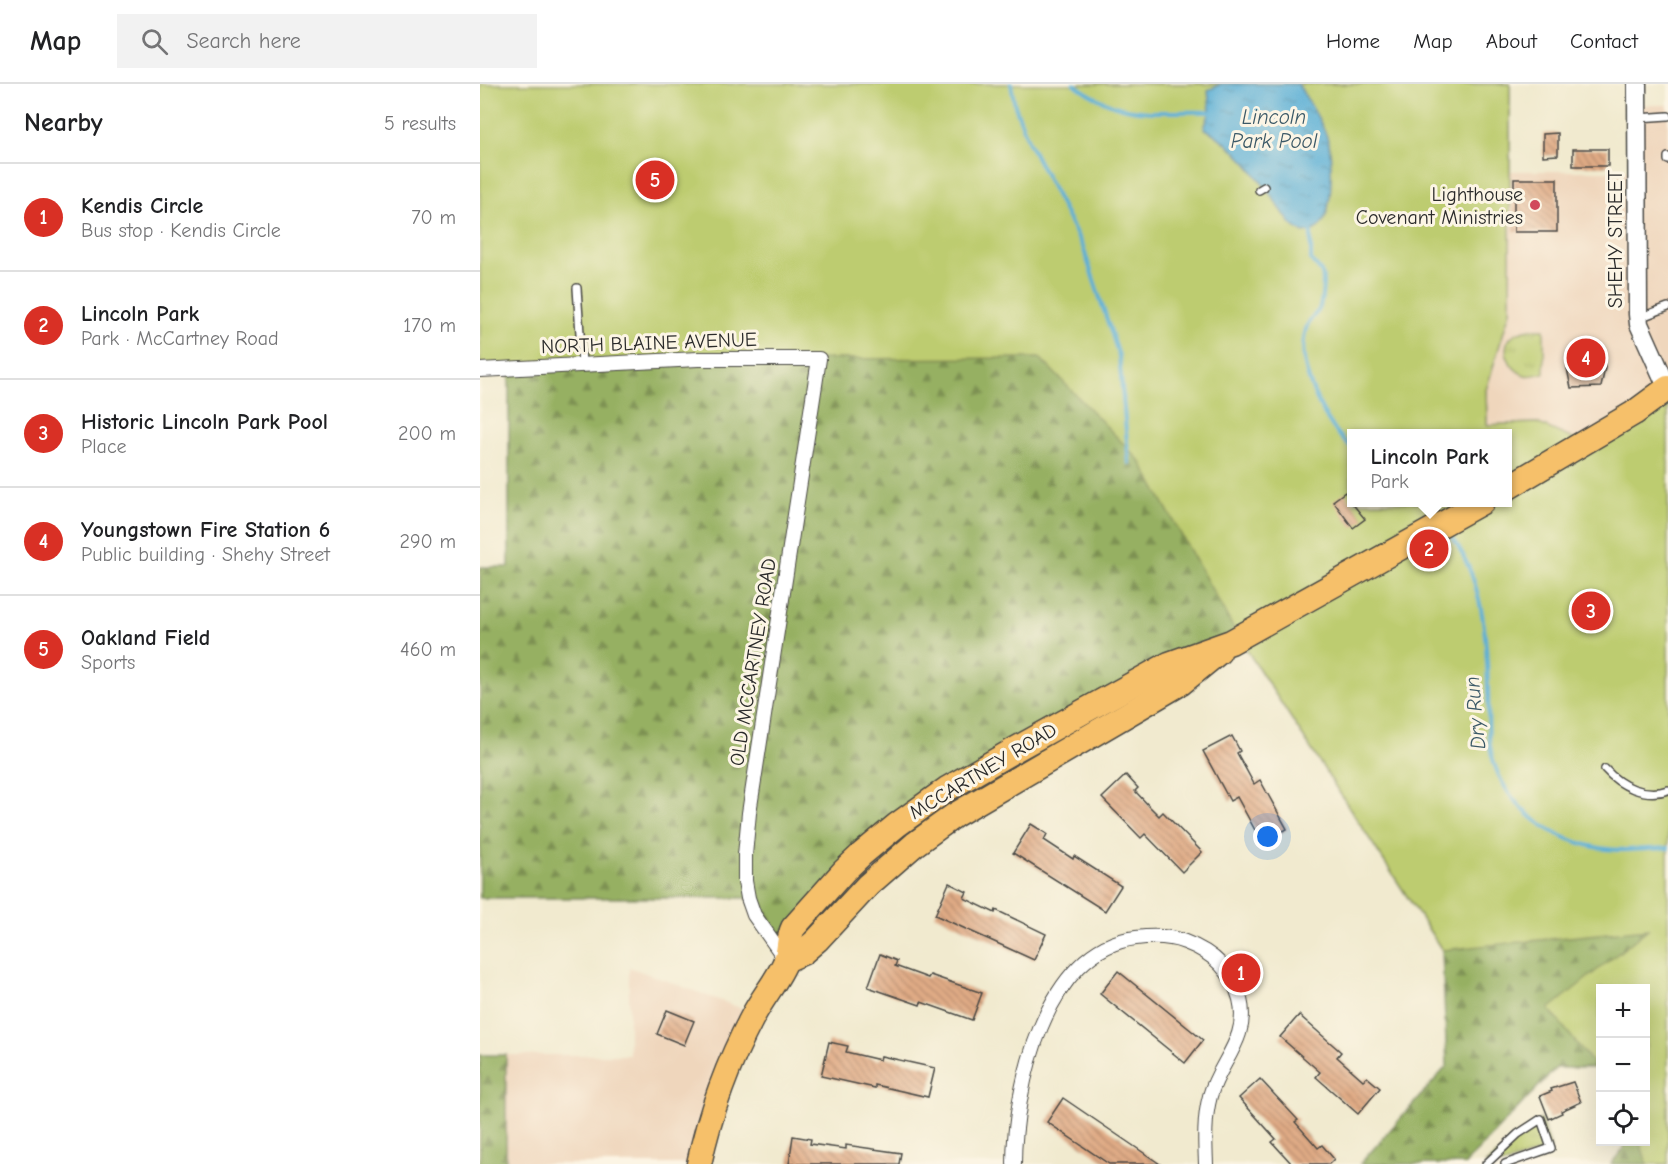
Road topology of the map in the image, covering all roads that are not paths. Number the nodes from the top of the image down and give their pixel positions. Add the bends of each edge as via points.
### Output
1 (1637, 84) edge
2 (1668, 116) edge
3 (1637, 118) junction
4 (577, 288) dead end
5 (1668, 307) edge
6 (1638, 318) junction
7 (819, 359) joint
8 (582, 364) junction
9 (480, 370) edge
10 (1668, 389) edge
11 (1512, 485) edge
12 (1473, 507) edge
13 (1605, 769) dead end
14 (1668, 790) edge
15 (786, 960) junction
16 (699, 1164) edge
17 (1014, 1164) edge
18 (1206, 1164) edge
19 (1486, 1164) edge
20 (1505, 1164) edge

1 - 3 street, SHEHY STREET
2 - 3 lane
3 - 6 street, SHEHY STREET
4 - 8 lane
5 - 6 lane
6 - 10 street, SHEHY STREET
7 - 8 street, NORTH BLAINE AVENUE
7 - 15 street, OLD MCCARTNEY ROAD via 745,855 750,905
8 - 9 street, NORTH BLAINE AVENUE
10 - 11 highway via 1634,414
12 - 15 highway, MCCARTNEY ROAD via 1237,639 1181,683 965,809 915,844 868,885 817,940
13 - 14 lane via 1621,784 1636,789 1649,793
15 - 16 highway, MCCARTNEY ROAD via 735,1052 714,1105
17 - 18 street via 1016,1121 1024,1081 1042,1026 1059,991 1096,952 1129,939 1149,937 1182,941 1215,958 1233,980 1240,1000 1239,1033 1210,1095
19 - 20 lane via 1540,1119 1551,1148

